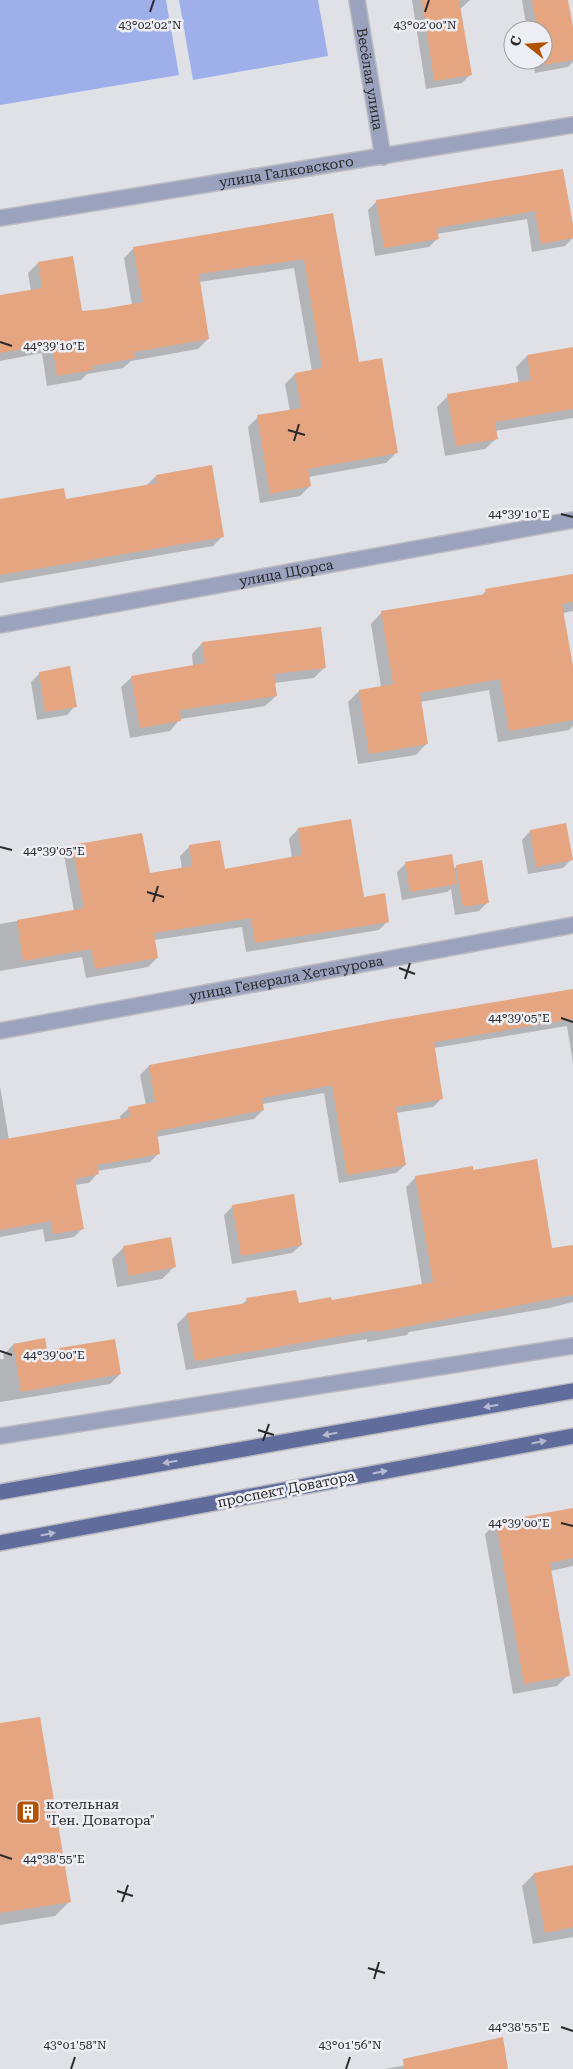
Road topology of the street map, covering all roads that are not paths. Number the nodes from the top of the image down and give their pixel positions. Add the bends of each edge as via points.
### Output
1 (358, 0) edge
2 (573, 125) edge
3 (383, 157) junction
4 (0, 218) edge
5 (573, 520) edge
6 (0, 625) edge
7 (573, 925) edge
8 (0, 1031) edge
9 (573, 1346) edge
10 (573, 1391) edge
11 (0, 1436) edge
12 (573, 1436) edge
13 (0, 1492) edge
14 (0, 1543) edge

1 - 3 street, Весёлая улица
2 - 3 street, улица Галковского
3 - 4 street, улица Галковского
5 - 6 street, улица Щорса
7 - 8 street, улица Генерала Хетагурова
9 - 11 street
10 -> 13 main road
14 -> 12 main road, проспект Доватора

